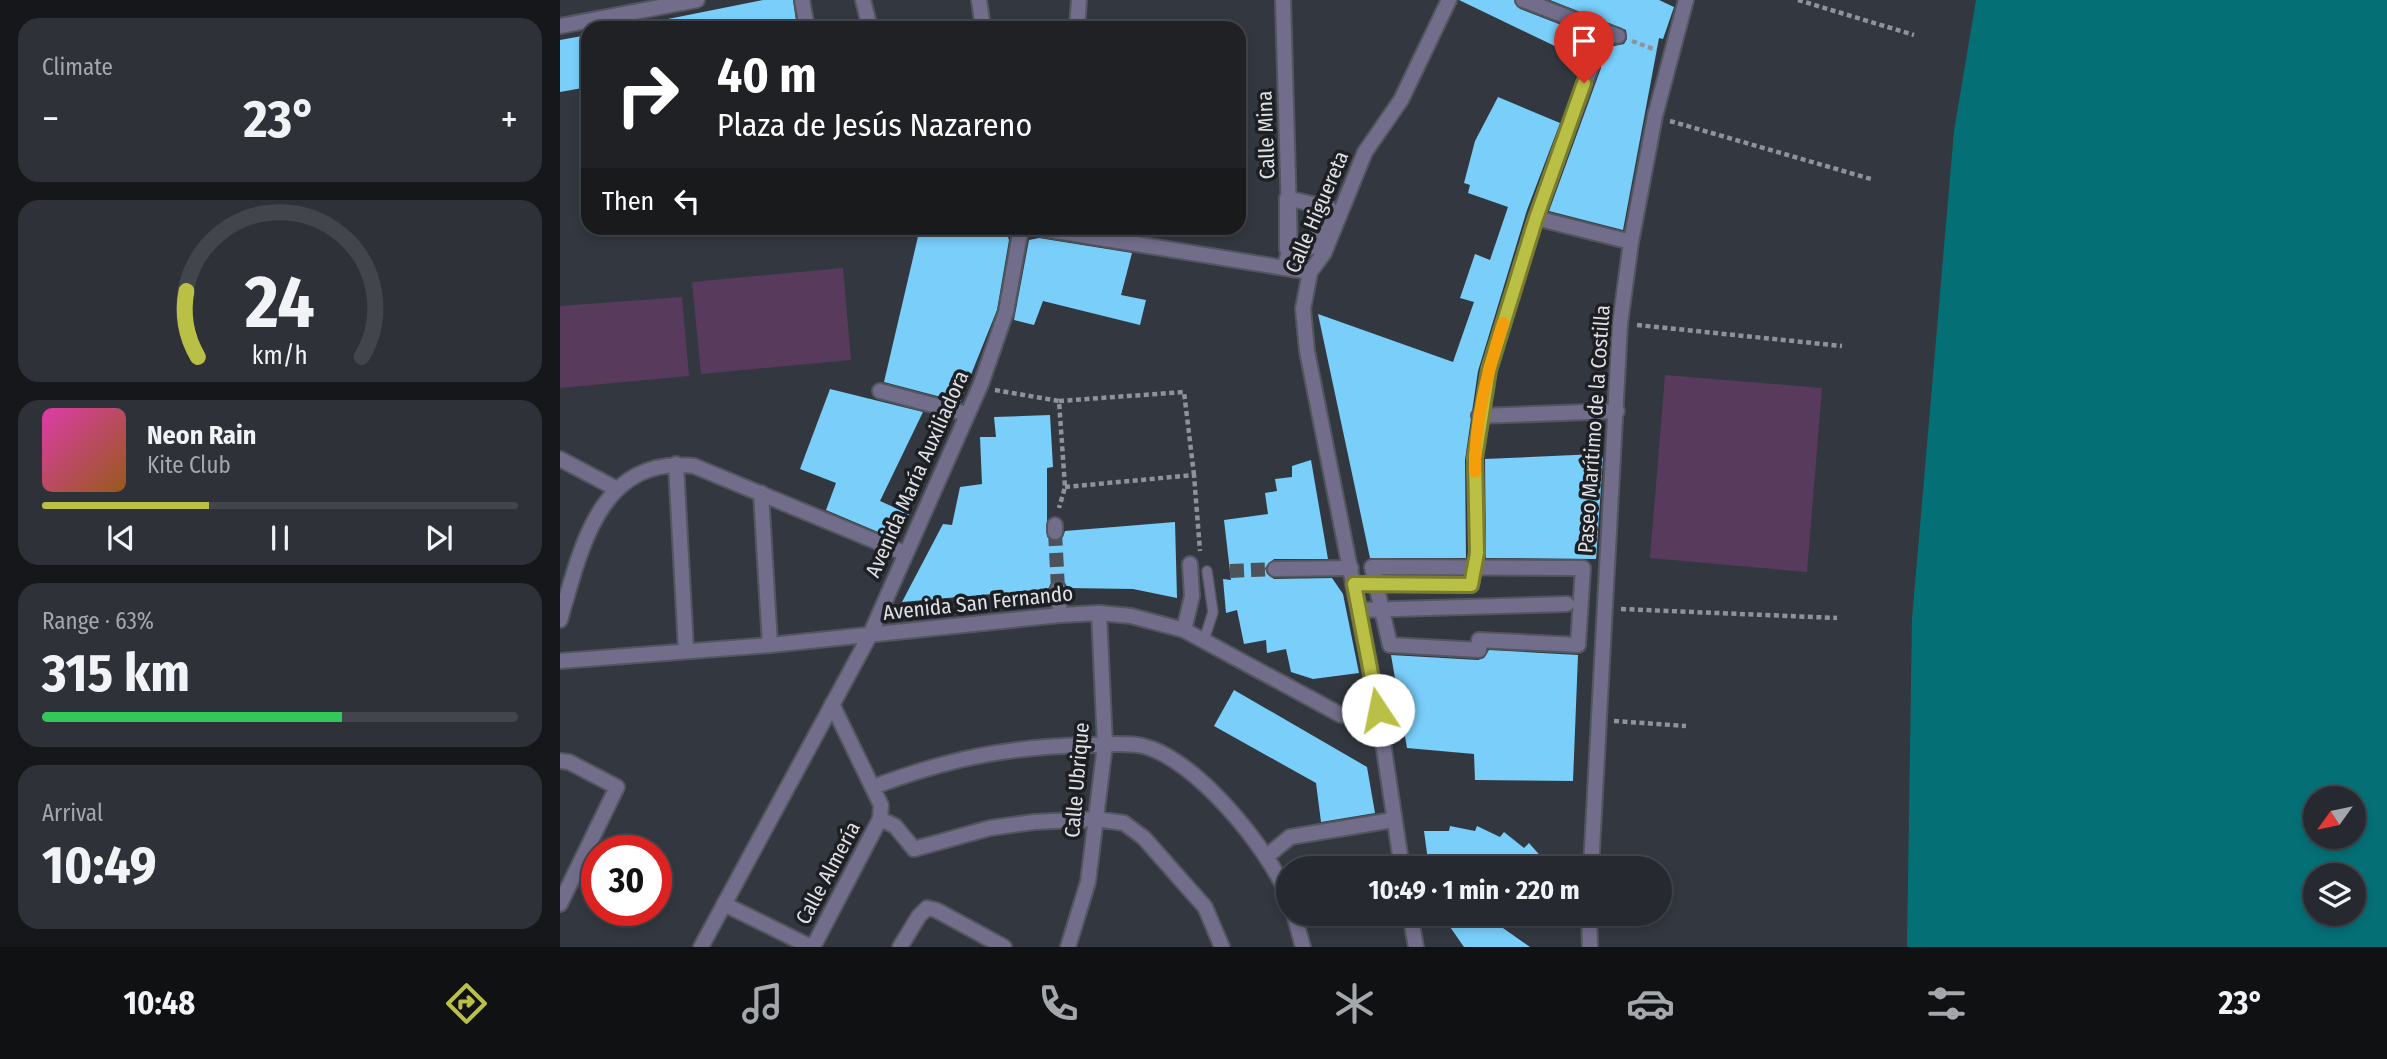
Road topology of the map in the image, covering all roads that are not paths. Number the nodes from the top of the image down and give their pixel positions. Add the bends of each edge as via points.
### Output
1 (698, 0) edge
2 (802, 0) edge
3 (863, 0) edge
4 (979, 0) edge
5 (1079, 0) edge
6 (1283, 0) edge
7 (1449, 0) edge
8 (1523, 0) edge
9 (1686, 0) edge
10 (587, 21) edge
11 (806, 21) edge
12 (868, 21) edge
13 (982, 21) edge
14 (1078, 21) edge
15 (581, 22) edge
16 (560, 26) edge
17 (1609, 35) road end
18 (1592, 64) tunnel mouth
19 (1289, 198) junction
20 (1536, 218) junction
21 (1020, 235) edge
22 (1083, 235) edge
23 (1631, 242) junction
24 (1290, 249) junction
25 (1284, 268) junction
26 (1310, 272) junction
27 (880, 391) dead end
28 (1617, 411) junction
29 (967, 414) junction
30 (1479, 416) junction
31 (560, 459) edge
32 (676, 464) junction
33 (615, 488) junction
34 (761, 493) junction
35 (904, 553) junction
36 (1190, 564) road end
37 (1474, 567) junction
38 (1352, 568) junction
39 (1275, 569) tunnel mouth
40 (1207, 571) dead end
41 (1354, 584) junction
42 (1374, 584) junction
43 (1058, 589) tunnel mouth
44 (1567, 604) dead end
45 (1359, 610) junction
46 (1381, 610) junction
47 (1099, 613) junction
48 (1060, 615) junction
49 (560, 620) edge
50 (1184, 630) junction
51 (870, 635) junction
52 (1204, 640) junction
53 (770, 645) junction
54 (686, 650) junction
55 (560, 661) edge
56 (832, 704) junction
57 (1378, 710) junction
58 (1105, 745) junction
59 (561, 762) edge
60 (873, 787) junction
61 (880, 819) junction
62 (1096, 819) junction
63 (1394, 820) junction
64 (1400, 856) edge
65 (1591, 856) edge
66 (1266, 857) junction
67 (1276, 874) edge
68 (560, 904) edge
69 (724, 904) junction
70 (1297, 926) edge
71 (1412, 926) edge
72 (1589, 926) edge
73 (701, 947) edge
74 (812, 947) edge
75 (900, 947) edge
76 (1004, 947) edge
77 (1068, 947) edge
78 (1222, 947) edge
79 (1303, 947) edge
80 (1416, 947) edge
81 (1590, 947) edge

1 - 10 street
2 - 11 street
3 - 12 street
4 - 13 street
5 - 14 street
6 - 19 street, Calle Mina
7 - 26 street, Calle Higuereta via 1401,100 1365,152 1324,253
8 - 17 street
9 - 23 street, Paseo Marítimo de la Costilla via 1655,116
15 - 16 street
18 - 20 street
19 - 24 street, Calle Mina
19 - 24 street via 1329,208 1312,247
20 - 23 street
20 - 30 street
21 - 29 street, Avenida María Auxiliadora via 1006,312
22 - 25 street
23 - 28 street, Paseo Marítimo de la Costilla via 1620,324
24 - 25 street, Calle Mina
25 - 26 street
26 - 38 street, Calle Higuereta via 1303,309 1307,351
27 - 29 street
28 - 30 street
28 - 65 street, Paseo Marítimo de la Costilla
29 - 35 street, Avenida María Auxiliadora
30 - 37 street
31 - 33 street
32 - 33 street via 642,472
32 - 34 street via 694,466
32 - 54 street
33 - 49 street via 599,511
34 - 35 street
34 - 53 street
35 - 51 street, Avenida María Auxiliadora
36 - 50 street via 1192,596
37 - 42 street via 1471,585
37 - 46 street via 1583,568 1578,645 1479,640 1479,650 1390,645
38 - 39 street
38 - 41 street, Calle Higuereta
40 - 52 lane via 1213,611
41 - 42 street
41 - 45 street, Calle Higuereta
42 - 46 street
43 - 48 street
44 - 46 street
45 - 46 street
45 - 57 street, Calle Higuereta
47 - 48 street, Avenida San Fernando
47 - 50 street, Avenida San Fernando
47 - 58 street, Calle Ubrique
48 - 51 street, Avenida San Fernando
50 - 52 street, Avenida San Fernando
51 - 53 street, Avenida San Fernando
51 - 56 street, Avenida María Auxiliadora
52 - 57 street, Avenida San Fernando via 1341,715
53 - 54 street, Avenida San Fernando
54 - 55 street, Avenida San Fernando
56 - 60 street, Calle Almería
56 - 69 street, Avenida María Auxiliadora
57 - 63 street, Calle Higuereta
58 - 60 street via 977,754
58 - 62 street, Calle Ubrique
58 - 66 street via 1143,746 1167,756 1233,815
59 - 68 street via 617,787
60 - 61 street, Calle Almería via 881,805
61 - 62 street via 895,826 914,849 990,828
61 - 74 street, Calle Almería
62 - 77 street, Calle Ubrique via 1088,882
62 - 78 street via 1124,823 1144,838 1205,907
63 - 64 street, Calle Higuereta
63 - 66 street via 1290,837
66 - 67 street
69 - 73 street, Avenida María Auxiliadora
69 - 74 street
70 - 79 street
71 - 80 street
72 - 81 street
75 - 76 street via 927,908

